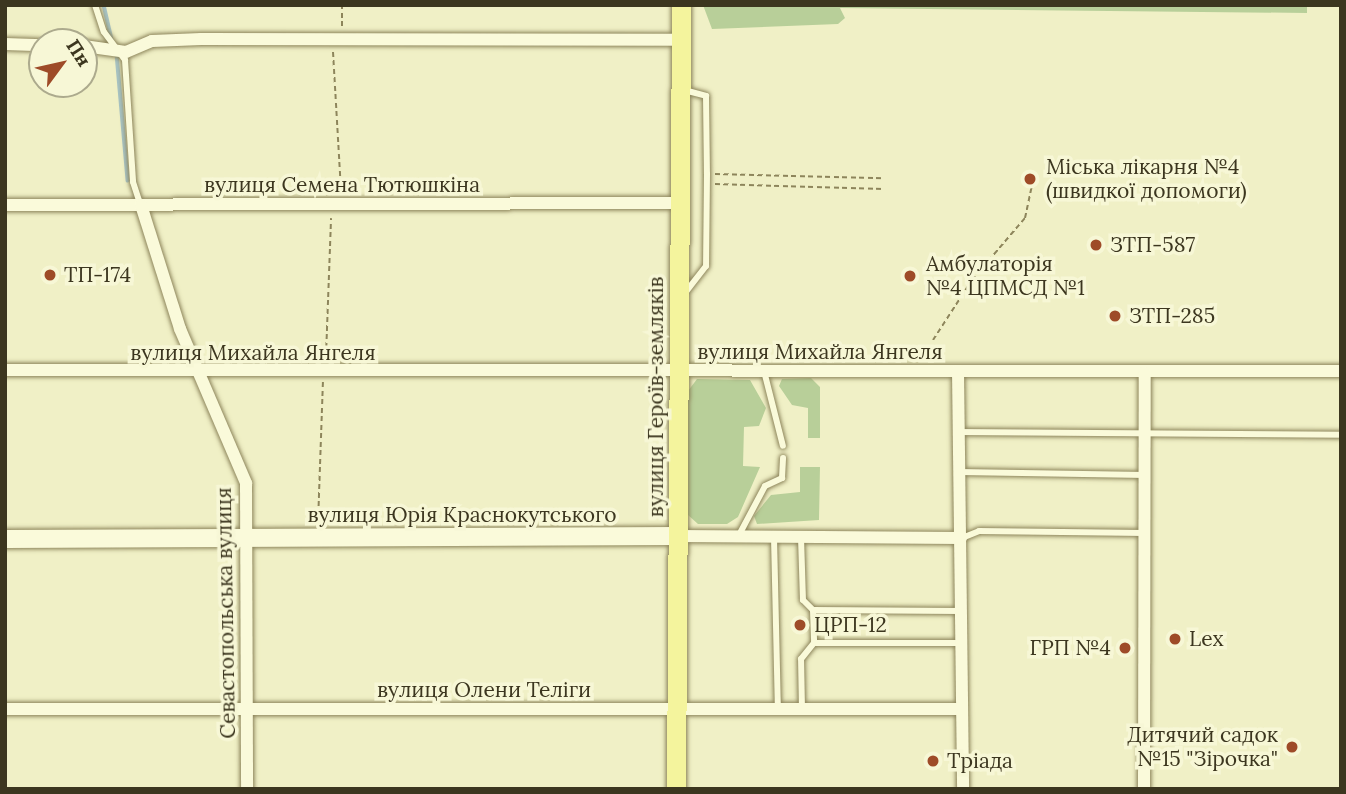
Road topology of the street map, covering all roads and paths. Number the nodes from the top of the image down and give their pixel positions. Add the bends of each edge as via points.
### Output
1 (95, 5) edge
2 (342, 5) edge
3 (681, 5) edge
4 (332, 39) junction
5 (681, 40) junction
6 (5, 44) edge
7 (28, 45) edge
8 (98, 46) edge
9 (113, 47) junction
10 (680, 89) junction
11 (707, 174) junction
12 (884, 178) dead end
13 (707, 184) junction
14 (1032, 186) dead end
15 (884, 189) dead end
16 (679, 202) junction
17 (5, 205) edge
18 (141, 205) junction
19 (331, 205) junction
20 (680, 300) junction
21 (933, 340) dead end
22 (881, 341) dead end
23 (5, 370) edge
24 (764, 370) junction
25 (678, 371) junction
26 (872, 371) junction
27 (1341, 371) edge
28 (200, 372) junction
29 (958, 372) junction
30 (1145, 373) junction
31 (323, 374) junction
32 (959, 432) junction
33 (1146, 435) junction
34 (1341, 435) edge
35 (783, 446) dead end
36 (783, 458) dead end
37 (960, 472) junction
38 (1146, 474) junction
39 (1147, 533) junction
40 (678, 536) junction
41 (738, 537) junction
42 (774, 537) junction
43 (801, 537) junction
44 (317, 538) junction
45 (961, 538) junction
46 (5, 539) edge
47 (244, 539) junction
48 (813, 610) junction
49 (961, 611) junction
50 (814, 643) junction
51 (961, 643) junction
52 (5, 709) edge
53 (677, 709) junction
54 (778, 709) junction
55 (802, 709) junction
56 (962, 709) junction
57 (247, 710) junction
58 (247, 789) edge
59 (676, 789) edge
60 (963, 789) edge
61 (1144, 789) edge

1 - 9 lane, Севастопольська вулиця
2 - 4 path via 342,30
3 - 5 main road, вулиця Героїв-земляків
4 - 5 street
4 - 9 street via 152,41 126,52
4 - 19 path via 344,187
5 - 10 main road, вулиця Героїв-земляків
6 - 7 street
8 - 9 street
9 - 18 lane, Севастопольська вулиця via 125,60 133,182
10 - 11 lane via 706,96
10 - 16 main road, вулиця Героїв-земляків
11 - 12 path
11 - 13 lane
13 - 15 path
13 - 20 lane via 706,267
14 - 21 path via 1025,218 972,280
16 - 19 street, вулиця Семена Тютюшкіна
16 - 20 main road, вулиця Героїв-земляків
17 - 18 street, вулиця Семена Тютюшкіна
18 - 19 street, вулиця Семена Тютюшкіна
18 - 28 street, Севастопольська вулиця via 149,245
19 - 31 path
20 - 25 main road, вулиця Героїв-земляків
22 - 26 path
23 - 28 street, вулиця Михайла Янгеля
24 - 25 street, вулиця Михайла Янгеля
24 - 26 street, вулиця Михайла Янгеля
24 - 35 lane
25 - 31 street, вулиця Михайла Янгеля
25 - 40 main road, вулиця Героїв-земляків
26 - 29 street, вулиця Михайла Янгеля
27 - 30 street, вулиця Михайла Янгеля
28 - 31 street, вулиця Михайла Янгеля
28 - 47 street, Севастопольська вулиця via 246,484
29 - 30 street, вулиця Михайла Янгеля
29 - 32 street
30 - 33 street
31 - 44 path
32 - 33 lane
32 - 37 street
33 - 34 lane
33 - 38 street
36 - 41 lane via 782,478 765,486
37 - 38 lane
37 - 45 street
38 - 39 street
39 - 45 lane via 979,531
39 - 61 street
40 - 41 street, вулиця Юрія Краснокутського
40 - 44 street, вулиця Юрія Краснокутського
40 - 53 main road, вулиця Героїв-земляків
41 - 42 street, вулиця Юрія Краснокутського
42 - 43 street, вулиця Юрія Краснокутського
42 - 54 lane
43 - 45 street, вулиця Юрія Краснокутського
43 - 48 lane via 803,600
44 - 47 street, вулиця Юрія Краснокутського
45 - 49 street
46 - 47 street, вулиця Юрія Краснокутського
47 - 57 street, Севастопольська вулиця
48 - 49 lane
48 - 50 lane
49 - 51 street
50 - 51 lane
50 - 55 lane via 801,659
51 - 56 street
52 - 57 street, вулиця Олени Теліги
53 - 54 street, вулиця Олени Теліги
53 - 57 street, вулиця Олени Теліги
53 - 59 main road, вулиця Героїв-земляків
54 - 55 street, вулиця Олени Теліги
55 - 56 street, вулиця Олени Теліги
56 - 60 street
57 - 58 street, Севастопольська вулиця

